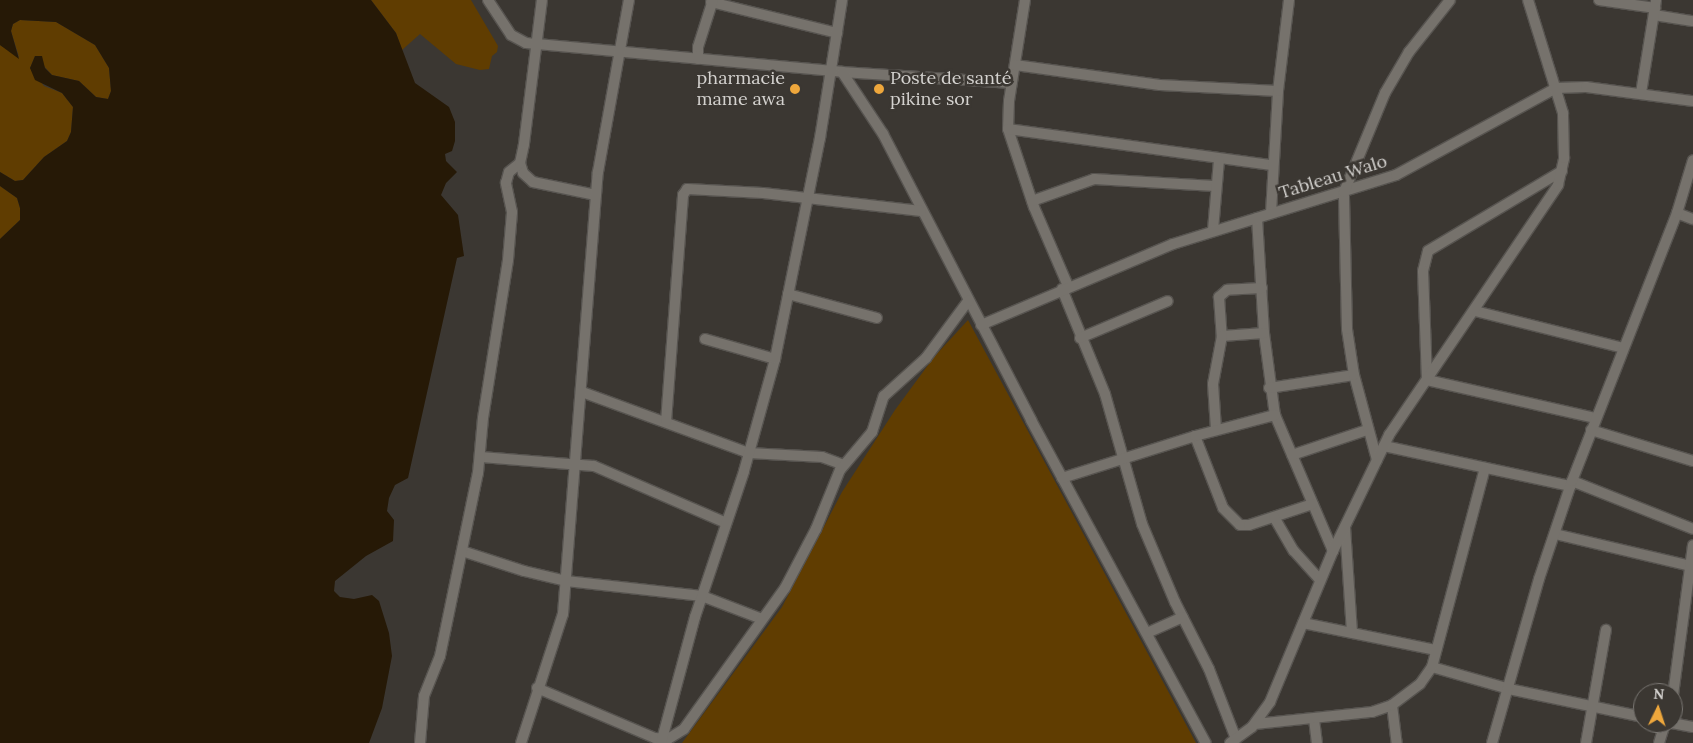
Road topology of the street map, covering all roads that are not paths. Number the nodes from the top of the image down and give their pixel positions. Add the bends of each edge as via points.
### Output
1 (488, 0) edge
2 (542, 0) edge
3 (630, 0) edge
4 (842, 0) edge
5 (1025, 0) edge
6 (1289, 0) edge
7 (1450, 0) edge
8 (1528, 0) edge
9 (1599, 0) edge
10 (712, 1) edge
11 (1655, 8) edge
12 (1693, 21) edge
13 (837, 34) junction
14 (537, 45) junction
15 (620, 52) junction
16 (698, 59) junction
17 (1015, 65) junction
18 (837, 71) junction
19 (1012, 83) junction
20 (1556, 88) junction
21 (1278, 91) junction
22 (1642, 94) junction
23 (1693, 101) edge
24 (1008, 129) junction
25 (1219, 160) junction
26 (1693, 160) edge
27 (520, 163) junction
28 (1272, 165) junction
29 (1562, 171) junction
30 (1215, 186) junction
31 (1344, 192) junction
32 (596, 195) junction
33 (807, 198) junction
34 (1032, 201) junction
35 (922, 211) junction
36 (1271, 213) junction
37 (1677, 213) junction
38 (1257, 218) junction
39 (1693, 219) edge
40 (1214, 230) junction
41 (1065, 288) junction
42 (1262, 288) junction
43 (788, 294) junction
44 (968, 300) junction
45 (1168, 301) dead end
46 (1475, 311) junction
47 (877, 318) dead end
48 (981, 325) junction
49 (1264, 333) junction
50 (1222, 336) junction
51 (1080, 338) junction
52 (705, 339) dead end
53 (1623, 348) junction
54 (775, 359) junction
55 (1354, 375) junction
56 (1427, 380) junction
57 (1270, 388) junction
58 (582, 392) junction
59 (1275, 415) junction
60 (1596, 418) junction
61 (666, 422) junction
62 (1216, 429) junction
63 (1367, 430) junction
64 (1592, 430) junction
65 (1195, 436) junction
66 (1384, 446) junction
67 (750, 452) junction
68 (1292, 455) junction
69 (481, 456) junction
70 (1121, 460) junction
71 (1377, 460) junction
72 (1693, 461) edge
73 (573, 464) junction
74 (844, 465) junction
75 (1485, 468) junction
76 (1062, 478) junction
77 (1572, 484) junction
78 (1313, 504) junction
79 (1274, 517) junction
80 (724, 522) junction
81 (1345, 525) junction
82 (1693, 529) edge
83 (1555, 534) junction
84 (1693, 545) edge
85 (462, 551) junction
86 (1333, 551) junction
87 (1690, 566) junction
88 (566, 580) junction
89 (1320, 580) junction
90 (702, 596) junction
91 (1183, 617) junction
92 (762, 619) junction
93 (1303, 623) junction
94 (1606, 630) dead end
95 (1147, 633) junction
96 (1352, 633) junction
97 (1436, 650) junction
98 (1432, 667) junction
99 (1675, 683) edge
100 (537, 688) junction
101 (1508, 689) junction
102 (1392, 705) junction
103 (1595, 707) junction
104 (1633, 715) edge
105 (1314, 719) junction
106 (1254, 724) junction
107 (662, 741) edge
108 (1233, 741) edge
109 (420, 743) edge
110 (521, 743) edge
111 (1206, 743) edge
112 (1317, 743) edge
113 (1397, 743) edge
114 (1492, 743) edge
115 (1586, 743) edge

1 - 14 street via 511,35 520,42
2 - 14 street
3 - 15 street
4 - 13 street
5 - 17 street
6 - 21 street
7 - 31 street via 1409,52 1385,93
8 - 20 street
9 - 11 street
10 - 13 street
10 - 16 street
11 - 12 street
11 - 22 street
13 - 18 street
14 - 15 street
14 - 27 street
15 - 16 street
15 - 32 street via 600,153
16 - 18 street
17 - 19 street
17 - 21 street via 1160,85
18 - 19 street
18 - 33 street
18 - 35 street via 883,134
19 - 24 street
20 - 22 street, Tableau Walo via 1573,86
20 - 29 street via 1565,128
20 - 31 street, Tableau Walo via 1417,166
21 - 28 street
22 - 23 street, Tableau Walo
24 - 25 street
24 - 34 street
25 - 28 street
25 - 30 street
26 - 37 street
27 - 32 street via 523,173 533,182
27 - 69 street via 509,172 506,183 512,202 510,234 484,410
28 - 36 street
29 - 46 street via 1551,199
29 - 56 street via 1428,251 1423,271
30 - 34 street via 1094,179
30 - 40 street
31 - 36 street, Tableau Walo
31 - 55 street via 1347,329
32 - 58 street
33 - 35 street
33 - 43 street
33 - 61 street via 692,188 684,192
34 - 41 street
35 - 44 street
36 - 38 street, Tableau Walo
37 - 39 street
37 - 53 street
38 - 40 street, Tableau Walo
38 - 42 street
40 - 41 street, Tableau Walo
41 - 48 street, Tableau Walo
41 - 51 street
42 - 49 street
42 - 50 street via 1222,292 1219,297
43 - 47 street
43 - 54 street
44 - 48 street
44 - 74 street via 926,358 884,396 872,432
45 - 51 street
46 - 53 street
46 - 56 street
48 - 76 street
49 - 50 street
49 - 57 street
50 - 62 street via 1213,384
51 - 70 street via 1105,394
52 - 54 street
53 - 60 street
54 - 67 street
55 - 57 street
55 - 63 street
56 - 60 street
56 - 66 street
57 - 59 street
58 - 61 street
58 - 73 street
59 - 62 street
59 - 68 street
60 - 64 street
61 - 67 street
62 - 65 street
63 - 68 street
63 - 71 street
64 - 72 street
64 - 77 street
65 - 70 street
65 - 79 street via 1223,508 1240,525
66 - 71 street
66 - 75 street
67 - 74 street via 822,457
67 - 80 street
68 - 78 street
69 - 73 street
69 - 85 street
70 - 76 street
70 - 91 street via 1142,524
71 - 81 street
73 - 80 street via 599,467
73 - 88 street
74 - 92 street via 802,559
75 - 77 street
75 - 97 street
76 - 95 street
77 - 82 street
77 - 83 street
78 - 79 street
78 - 86 street
79 - 89 street via 1294,551
80 - 90 street
81 - 86 street
81 - 96 street
83 - 87 street
83 - 101 street
84 - 87 street
85 - 88 street via 524,571
85 - 109 street via 438,665 424,696
86 - 89 street
87 - 99 street
88 - 90 street
88 - 100 street via 560,627
89 - 93 street
90 - 92 street
90 - 107 street
91 - 95 street
91 - 108 street via 1209,669
92 - 107 street via 684,729
93 - 96 street
93 - 106 street via 1270,702
94 - 103 street
95 - 111 street
96 - 97 street
97 - 98 street
98 - 101 street
98 - 102 street via 1410,694
100 - 107 street
100 - 110 street
101 - 103 street
101 - 114 street
102 - 105 street via 1372,712
102 - 113 street
103 - 104 street
103 - 115 street
105 - 106 street
105 - 112 street
106 - 108 street

